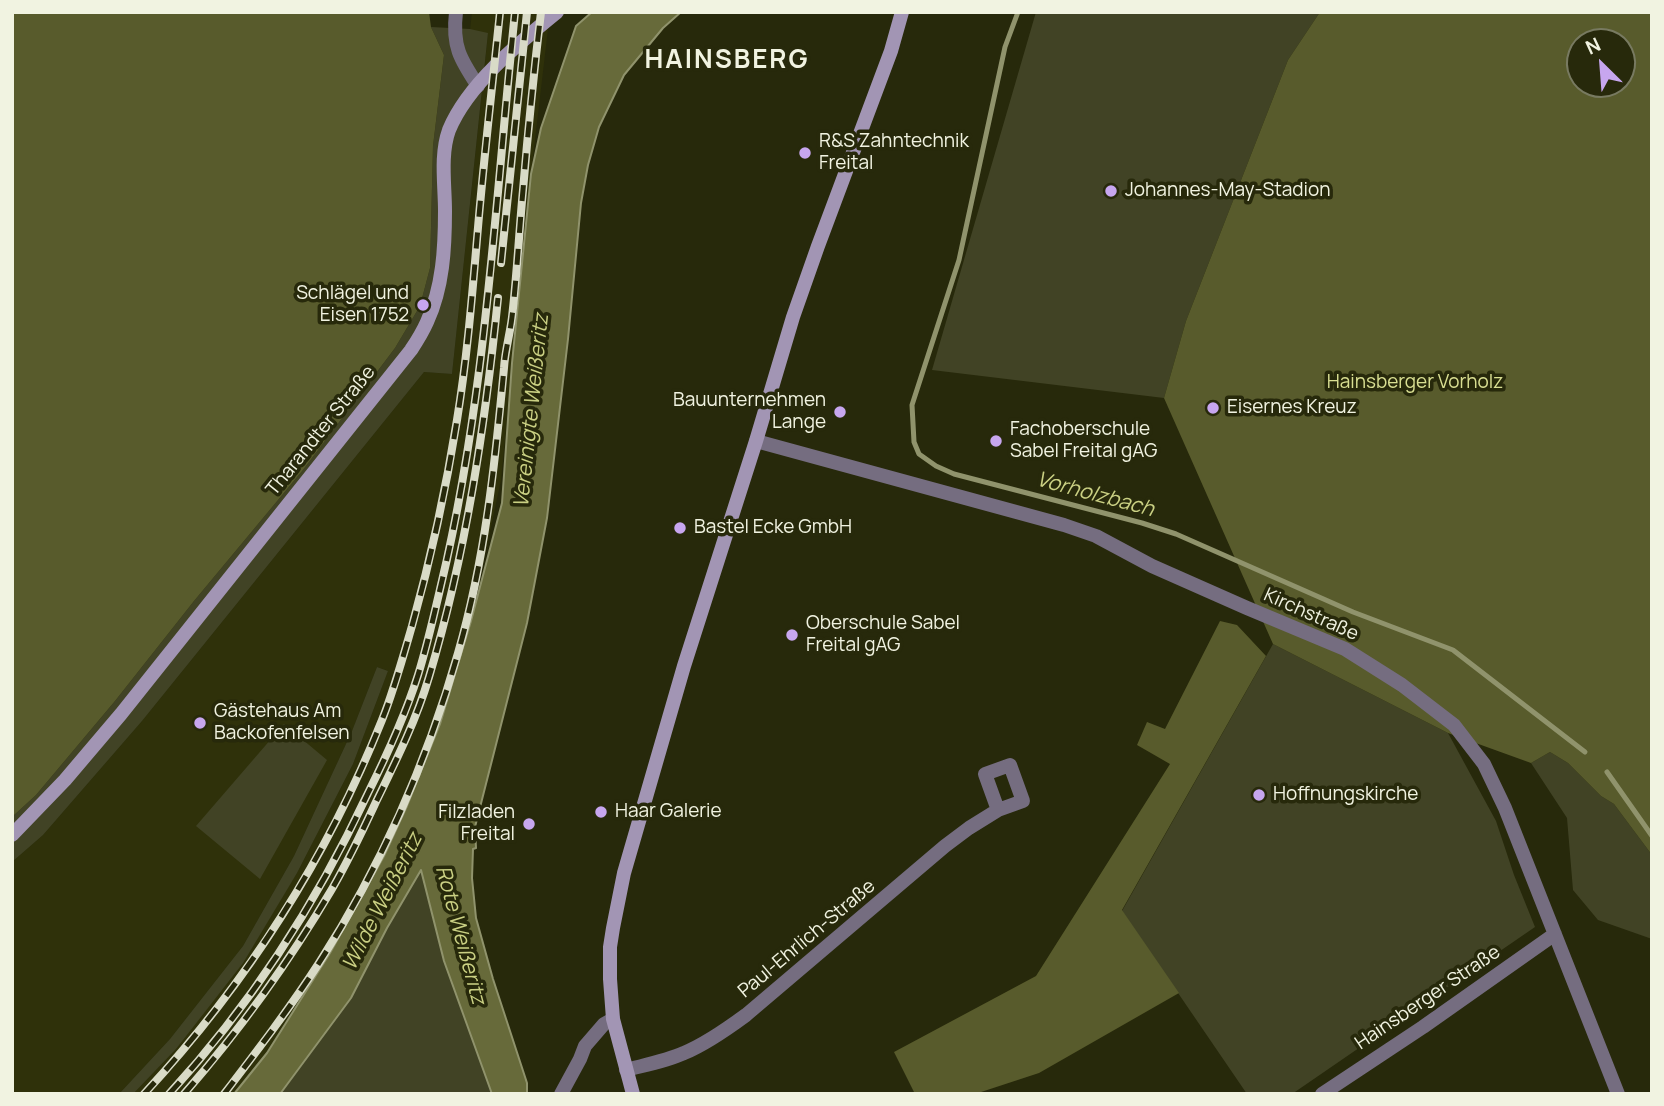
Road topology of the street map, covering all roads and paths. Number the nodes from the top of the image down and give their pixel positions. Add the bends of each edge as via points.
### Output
1 (456, 12) edge
2 (558, 12) edge
3 (902, 12) edge
4 (478, 86) junction
5 (756, 440) junction
6 (998, 810) dead end
7 (12, 835) edge
8 (1555, 934) junction
9 (613, 1019) junction
10 (626, 1070) junction
11 (561, 1094) edge
12 (633, 1094) edge
13 (1322, 1094) edge
14 (1618, 1094) edge

1 - 4 street via 461,60
2 - 4 main road, Tharandter Straße
3 - 5 main road via 797,305
4 - 7 main road, Tharandter Straße via 448,133 441,278 427,322 411,350 121,714
5 - 8 street, Kirchstraße via 1096,536 1152,566 1345,649 1454,725 1484,764
5 - 9 main road via 624,873 610,947
6 - 10 street, Paul-Ehrlich-Straße via 945,846 733,1025 685,1052
8 - 13 street, Hainsberger Straße
8 - 14 street, Kirchstraße
9 - 10 main road
9 - 11 street via 585,1046
10 - 12 main road

